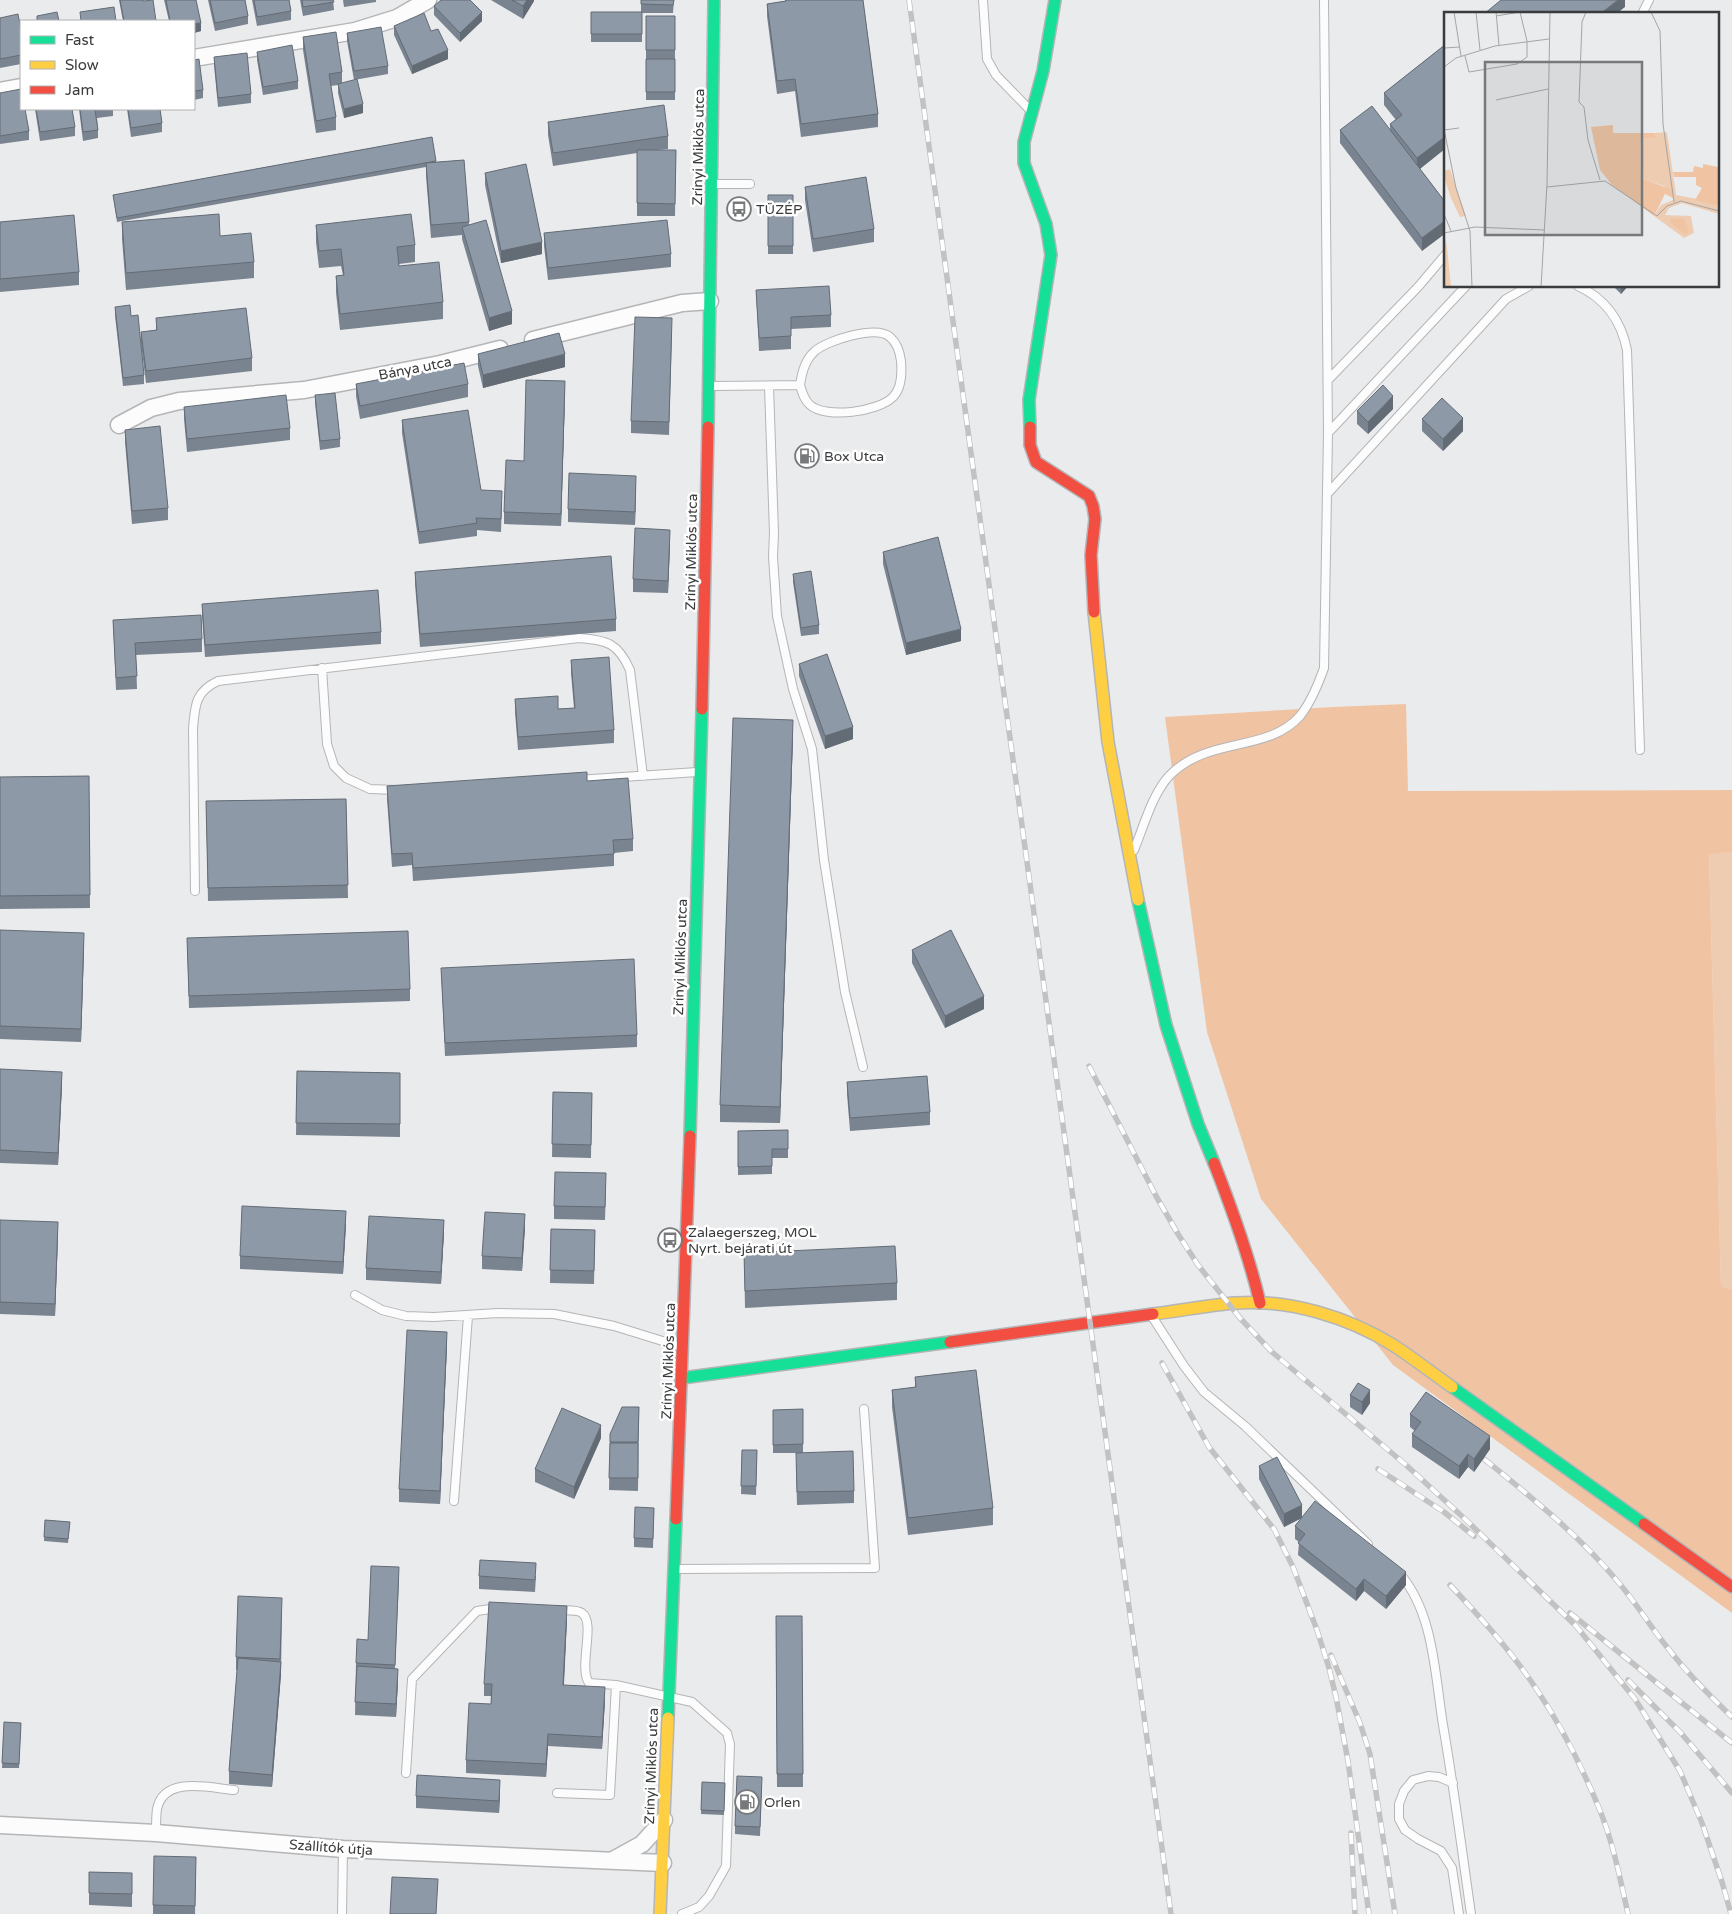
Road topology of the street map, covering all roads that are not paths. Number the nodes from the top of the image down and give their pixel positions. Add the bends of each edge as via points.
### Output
1 (428, 0) edge
2 (714, 0) edge
3 (983, 0) edge
4 (1055, 0) edge
5 (1324, 0) edge
6 (1649, 0) edge
7 (1643, 12) edge
8 (195, 58) edge
9 (20, 87) edge
10 (0, 91) edge
11 (1032, 112) junction
12 (713, 184) junction
13 (750, 184) dead end
14 (1444, 256) edge
15 (1464, 288) edge
16 (1525, 288) edge
17 (1581, 288) edge
18 (710, 301) junction
19 (1328, 380) junction
20 (800, 385) junction
21 (710, 386) junction
22 (769, 386) junction
23 (119, 425) dead end
24 (1328, 433) junction
25 (1328, 494) junction
26 (322, 668) junction
27 (1640, 750) dead end
28 (701, 772) junction
29 (643, 776) junction
30 (565, 781) edge
31 (399, 790) edge
32 (1130, 862) junction
33 (196, 891) dead end
34 (863, 1067) dead end
35 (355, 1295) dead end
36 (1260, 1303) junction
37 (1151, 1315) junction
38 (468, 1316) junction
39 (683, 1348) junction
40 (682, 1378) junction
41 (864, 1409) dead end
42 (454, 1501) dead end
43 (1372, 1547) edge
44 (1394, 1567) edge
45 (676, 1570) junction
46 (1732, 1588) edge
47 (509, 1609) edge
48 (553, 1610) edge
49 (616, 1685) junction
50 (668, 1697) junction
51 (406, 1773) dead end
52 (1453, 1783) junction
53 (234, 1790) dead end
54 (557, 1793) dead end
55 (664, 1820) junction
56 (0, 1825) edge
57 (156, 1833) junction
58 (343, 1849) junction
59 (613, 1860) junction
60 (663, 1863) junction
61 (342, 1914) edge
62 (660, 1914) edge
63 (682, 1914) edge
64 (1459, 1914) edge
65 (1471, 1914) edge

1 - 8 street via 397,18 355,31
2 - 12 street, Zrínyi Miklós utca
3 - 11 lane via 987,59 991,69
4 - 11 street via 1045,62
5 - 19 lane
6 - 7 lane
9 - 10 street
11 - 32 street via 1024,142 1024,163 1046,224 1051,255 1029,400 1030,445 1036,462 1088,496 1093,506 1096,519 1091,555 1095,630 1108,742
12 - 13 lane
12 - 18 street, Zrínyi Miklós utca
14 - 19 lane
15 - 24 lane
16 - 25 lane via 1506,299
17 - 27 lane via 1610,308 1619,322 1627,350
18 - 21 street, Zrínyi Miklós utca
18 - 23 street, Bánya utca via 682,303 440,364 304,390 179,402 151,408
19 - 24 lane
20 - 20 lane via 804,399 818,410 828,413 874,408 898,391 900,354 888,335 872,331 862,333 815,351 802,370
20 - 22 lane
21 - 22 lane
21 - 28 street, Zrínyi Miklós utca
22 - 34 lane via 777,616 793,689 812,749 824,860 845,992
24 - 25 lane
25 - 32 lane via 1324,668 1310,701 1286,728 1267,737 1195,756 1171,774 1154,798
26 - 29 lane via 579,638 611,644 624,656 630,670
26 - 31 lane via 327,744 334,766 346,778 370,789
26 - 33 lane via 218,680 206,687 198,698 193,729
28 - 29 lane
28 - 39 street, Zrínyi Miklós utca
29 - 30 lane
32 - 36 street via 1166,1025 1198,1124 1236,1220
35 - 38 lane via 382,1310 406,1316
36 - 37 street
36 - 46 street via 1320,1313 1372,1332
37 - 40 street
37 - 43 lane via 1204,1392 1245,1426
38 - 39 lane via 554,1314 614,1326
38 - 42 lane
39 - 40 street, Zrínyi Miklós utca
40 - 45 street, Zrínyi Miklós utca
41 - 45 lane via 875,1568
44 - 52 lane via 1419,1603 1428,1633
45 - 50 street, Zrínyi Miklós utca
47 - 51 lane via 477,1611 412,1679
48 - 49 lane via 580,1612 586,1617 585,1678 589,1683
49 - 50 lane
49 - 54 lane via 610,1795
50 - 55 street, Zrínyi Miklós utca
50 - 63 lane via 692,1702 727,1733 730,1744 726,1866 709,1896 699,1906
52 - 64 lane via 1428,1776 1413,1780 1399,1804 1399,1819 1405,1830 1441,1851 1452,1868
52 - 65 lane
53 - 57 lane via 174,1788 159,1802
55 - 59 street via 642,1844
55 - 60 street, Zrínyi Miklós utca
56 - 57 street, Szállítók útja
57 - 58 street, Szállítók útja
58 - 59 street, Szállítók útja
58 - 61 lane
59 - 60 street, Szállítók útja
60 - 62 street, Zrínyi Miklós utca

